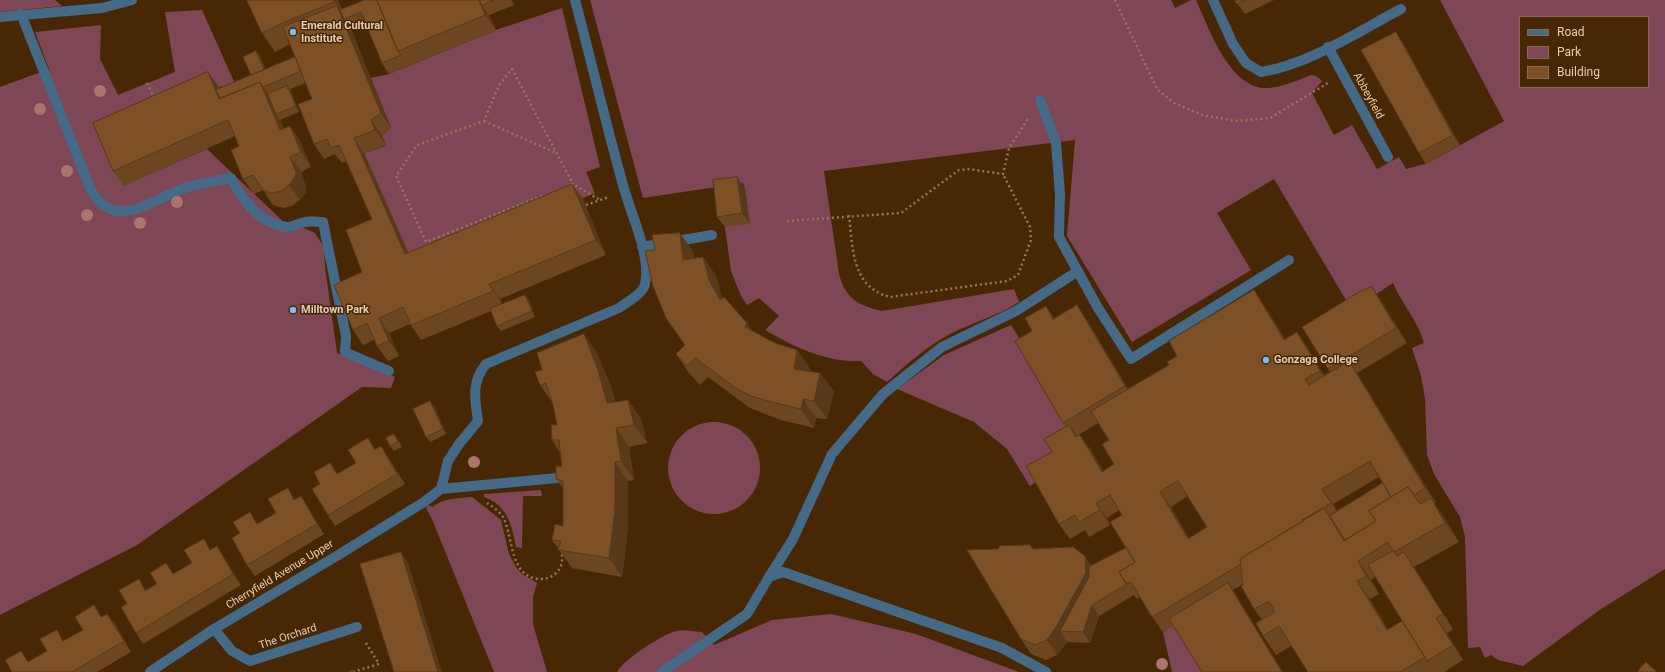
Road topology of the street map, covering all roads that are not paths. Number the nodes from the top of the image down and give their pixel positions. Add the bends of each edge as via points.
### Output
1 (132, 0) edge
2 (575, 0) edge
3 (1213, 0) edge
4 (1401, 9) dead end
5 (21, 14) junction
6 (0, 16) edge
7 (1328, 48) junction
8 (1040, 100) road end
9 (1388, 156) dead end
10 (712, 235) dead end
11 (642, 247) junction
12 (1289, 260) dead end
13 (1078, 271) junction
14 (389, 371) dead end
15 (557, 478) edge
16 (442, 489) junction
17 (769, 577) junction
18 (357, 627) road end
19 (214, 629) junction
20 (150, 672) edge
21 (662, 672) edge
22 (1046, 672) edge

1 - 5 street via 102,8
2 - 11 street via 625,192
3 - 7 street via 1242,57 1246,63 1260,72 1282,69
4 - 7 street
5 - 6 street
5 - 14 street via 90,190 96,199 111,211 131,210 186,187 231,178 254,213 274,223 288,227 305,221 323,222 346,336 345,352
7 - 9 street, Abbeyfield
8 - 13 street via 1056,143 1060,194 1059,237
10 - 11 street
11 - 16 street via 647,273 645,286 634,297 619,308 486,364 479,372 474,390 478,421 448,461
12 - 13 street via 1130,359
13 - 17 street via 1016,311 942,347 883,394 832,454 793,539
15 - 16 street
16 - 19 street, Cherryfield Avenue Upper
17 - 21 street via 747,614
17 - 22 street via 783,572 797,576 1002,648
18 - 19 street, The Orchard via 250,661 232,651
19 - 20 street, Cherryfield Avenue Upper

